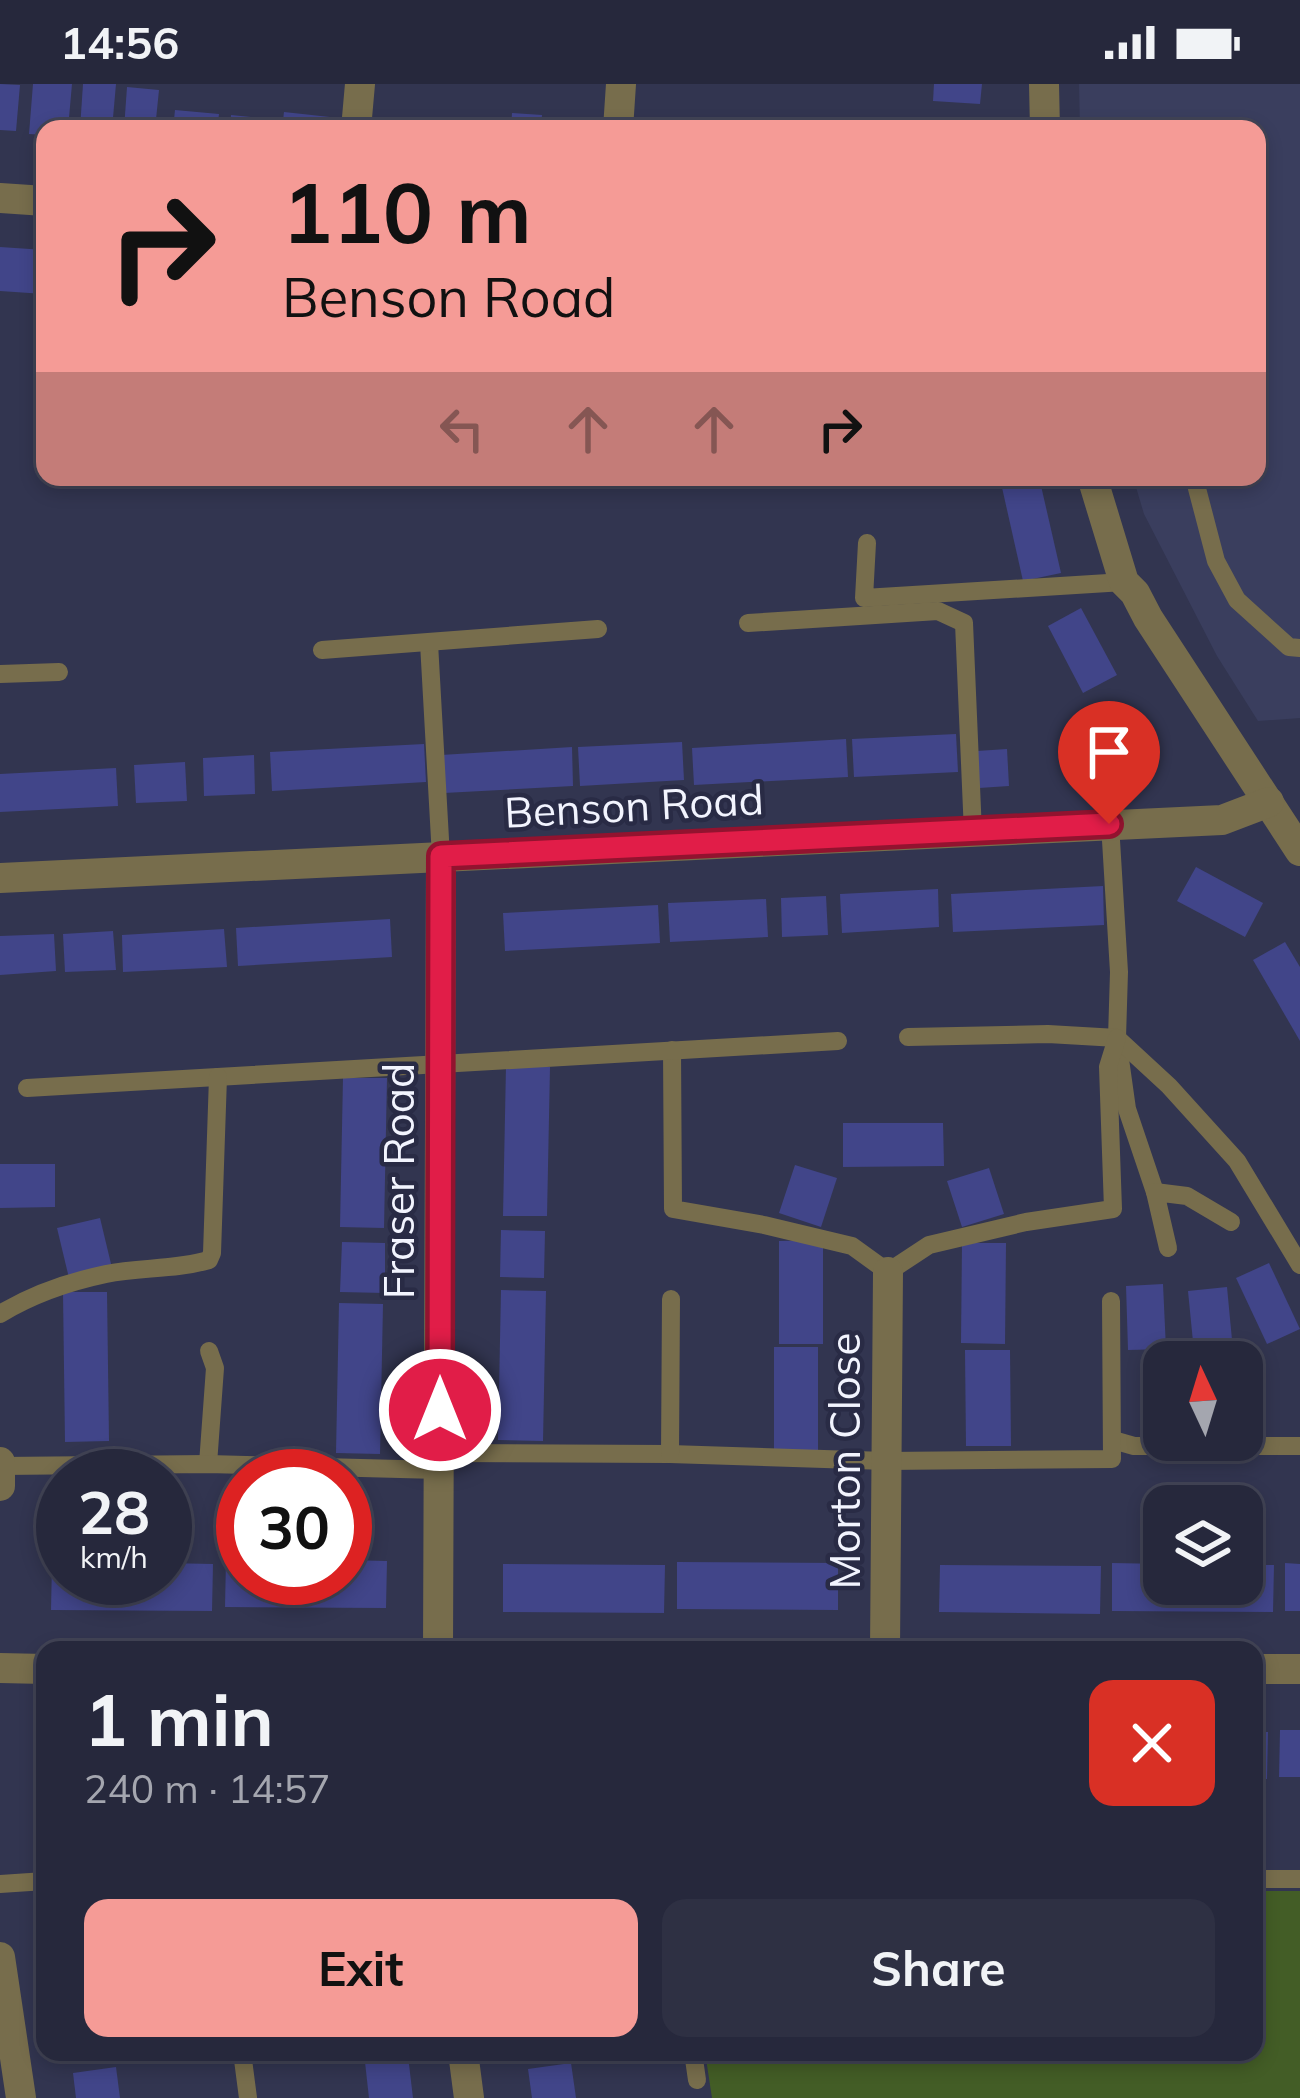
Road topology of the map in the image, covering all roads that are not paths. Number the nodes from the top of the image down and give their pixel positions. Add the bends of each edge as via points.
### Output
1 (360, 84) edge
2 (621, 84) edge
3 (1044, 84) edge
4 (357, 120) edge
5 (619, 120) edge
6 (1045, 120) edge
7 (0, 197) edge
8 (36, 200) edge
9 (1095, 486) edge
10 (1196, 486) edge
11 (867, 543) dead end
12 (1124, 582) junction
13 (748, 623) dead end
14 (598, 629) dead end
15 (429, 643) junction
16 (1300, 648) edge
17 (322, 650) dead end
18 (58, 672) dead end
19 (0, 674) edge
20 (1269, 802) junction
21 (1109, 824) junction
22 (974, 832) junction
23 (1300, 851) edge
24 (441, 856) junction
25 (0, 878) edge
26 (908, 1036) dead end
27 (1117, 1038) junction
28 (838, 1041) dead end
29 (672, 1050) junction
30 (441, 1064) junction
31 (218, 1077) junction
32 (27, 1088) dead end
33 (1155, 1192) junction
34 (1231, 1222) dead end
35 (1168, 1248) dead end
36 (1300, 1265) edge
37 (888, 1272) junction
38 (671, 1299) dead end
39 (1111, 1301) dead end
40 (0, 1314) edge
41 (209, 1351) dead end
42 (1113, 1440) junction
43 (1300, 1446) edge
44 (670, 1454) junction
45 (439, 1461) junction
46 (886, 1461) junction
47 (0, 1464) edge
48 (208, 1464) junction
49 (0, 1486) edge
50 (438, 1641) edge
51 (885, 1641) edge
52 (0, 1669) edge
53 (36, 1669) edge
54 (1263, 1669) edge
55 (1300, 1669) edge
56 (1300, 1879) edge
57 (1263, 1880) edge
58 (36, 1882) edge
59 (0, 1884) edge
60 (0, 1957) edge
61 (243, 2061) edge
62 (464, 2061) edge
63 (694, 2061) edge
64 (697, 2080) dead end
65 (21, 2098) edge
66 (248, 2098) edge
67 (469, 2098) edge

1 - 4 street
2 - 5 street
3 - 6 street
7 - 8 street
9 - 12 street
10 - 16 lane via 1216,562 1237,600 1288,647
11 - 12 lane via 864,598
12 - 20 street
13 - 22 lane via 938,611 964,623
14 - 15 lane
15 - 17 lane
15 - 24 lane
18 - 19 lane
20 - 21 street, Benson Road via 1222,820
20 - 23 street
21 - 22 street, Benson Road
21 - 27 lane
22 - 24 street, Benson Road
24 - 25 street, Benson Road
24 - 30 street, Fraser Road
26 - 27 lane
27 - 33 lane via 1127,1108
27 - 36 lane via 1237,1161
27 - 37 lane via 1108,1067 1113,1208 929,1245
28 - 29 lane
29 - 30 lane
29 - 37 lane via 673,1209 852,1246
30 - 31 lane
30 - 45 street, Fraser Road
31 - 32 lane
31 - 40 lane via 208,1260 108,1274 31,1296
33 - 34 lane via 1187,1196
33 - 35 lane
37 - 46 street, Morton Close
38 - 44 lane
39 - 42 lane
41 - 48 lane via 215,1368
42 - 43 lane
42 - 46 lane via 1112,1459
44 - 45 lane
44 - 46 lane
45 - 48 lane
45 - 50 street, Fraser Road
46 - 51 street, Morton Close
47 - 48 lane
47 - 49 street
52 - 53 street
54 - 55 street
56 - 57 lane
58 - 59 lane
60 - 65 street
61 - 66 lane
62 - 67 street
63 - 64 lane

